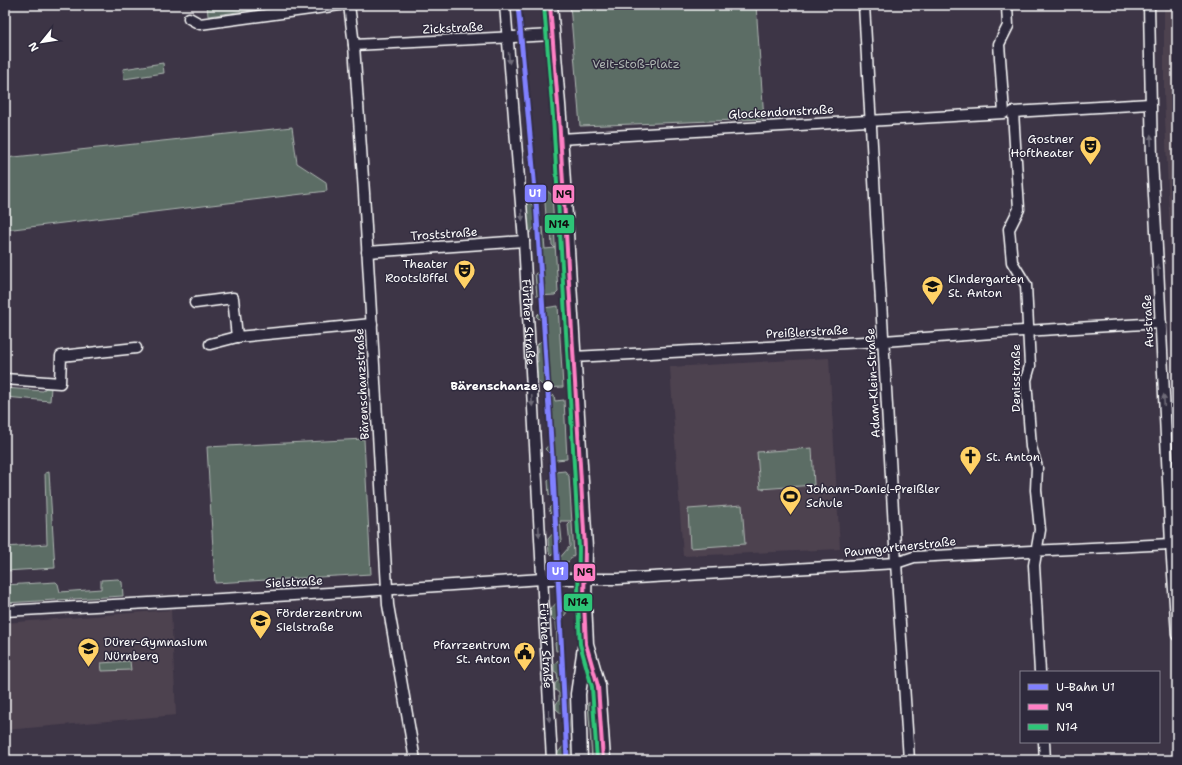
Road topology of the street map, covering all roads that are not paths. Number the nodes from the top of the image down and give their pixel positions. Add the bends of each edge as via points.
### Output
1 (340, 5) edge
2 (349, 5) edge
3 (505, 5) edge
4 (550, 5) edge
5 (864, 5) edge
6 (1007, 5) edge
7 (1149, 5) edge
8 (189, 18) dead end
9 (553, 35) junction
10 (508, 38) junction
11 (354, 45) junction
12 (1150, 104) junction
13 (1008, 112) junction
14 (871, 120) junction
15 (560, 139) junction
16 (524, 241) junction
17 (367, 252) junction
18 (195, 303) dead end
19 (1161, 322) junction
20 (372, 324) junction
21 (1028, 330) junction
22 (237, 338) junction
23 (884, 341) junction
24 (210, 344) dead end
25 (136, 348) dead end
26 (573, 357) junction
27 (5, 378) edge
28 (1171, 544) junction
29 (1036, 551) junction
30 (896, 563) junction
31 (542, 579) junction
32 (585, 579) junction
33 (387, 590) junction
34 (5, 611) edge
35 (1177, 635) edge
36 (586, 644) junction
37 (1040, 671) edge
38 (1044, 743) edge
39 (415, 760) edge
40 (552, 760) edge
41 (580, 760) edge
42 (602, 760) edge
43 (909, 760) edge
44 (1046, 760) edge

1 - 8 street via 200,24
2 - 11 street, Bärenschanzstraße
3 - 10 street, Fürther Straße
4 - 9 main road
5 - 14 street, Adam-Klein-Straße
6 - 13 street, Denisstraße via 1008,26 999,44
7 - 12 street, Austraße
9 - 10 street, Zickstraße
9 - 15 main road
10 - 11 street, Zickstraße
10 -> 16 street, Fürther Straße
11 - 17 street, Bärenschanzstraße
12 - 13 street, Glockendonstraße
19 -> 12 street, Austraße
13 - 14 street, Glockendonstraße
13 - 21 street, Denisstraße via 1019,209 1009,228 1012,262 1026,285
14 - 15 street, Glockendonstraße
14 - 23 street, Adam-Klein-Straße
15 - 26 main road
16 - 17 street, Troststraße
16 -> 31 street, Fürther Straße
17 - 20 street, Bärenschanzstraße
18 - 22 street via 233,298
19 - 21 street, Preißlerstraße
28 -> 19 street, Austraße
20 - 22 street
20 - 33 street, Bärenschanzstraße
21 - 23 street, Preißlerstraße
21 - 29 street, Denisstraße via 1030,366 1026,380 1031,447 1037,467 1036,490 1040,530
22 - 24 street
23 - 26 street, Preißlerstraße
23 - 30 street, Adam-Klein-Straße
25 - 27 street via 61,356 60,383
26 - 32 main road
28 - 29 street, Paumgartnerstraße
28 - 35 street, Austraße
29 - 30 street, Paumgartnerstraße via 914,557
29 - 37 street, Denisstraße via 1034,565
30 - 32 street, Paumgartnerstraße
30 - 43 street, Adam-Klein-Straße
31 - 32 street, Sielstraße
31 - 33 street, Sielstraße
31 -> 40 street, Fürther Straße
32 - 36 main road
33 - 34 street, Sielstraße
33 - 39 street, Bärenschanzstraße
36 - 41 main road via 578,694
36 - 42 main road via 598,686
38 - 44 street

